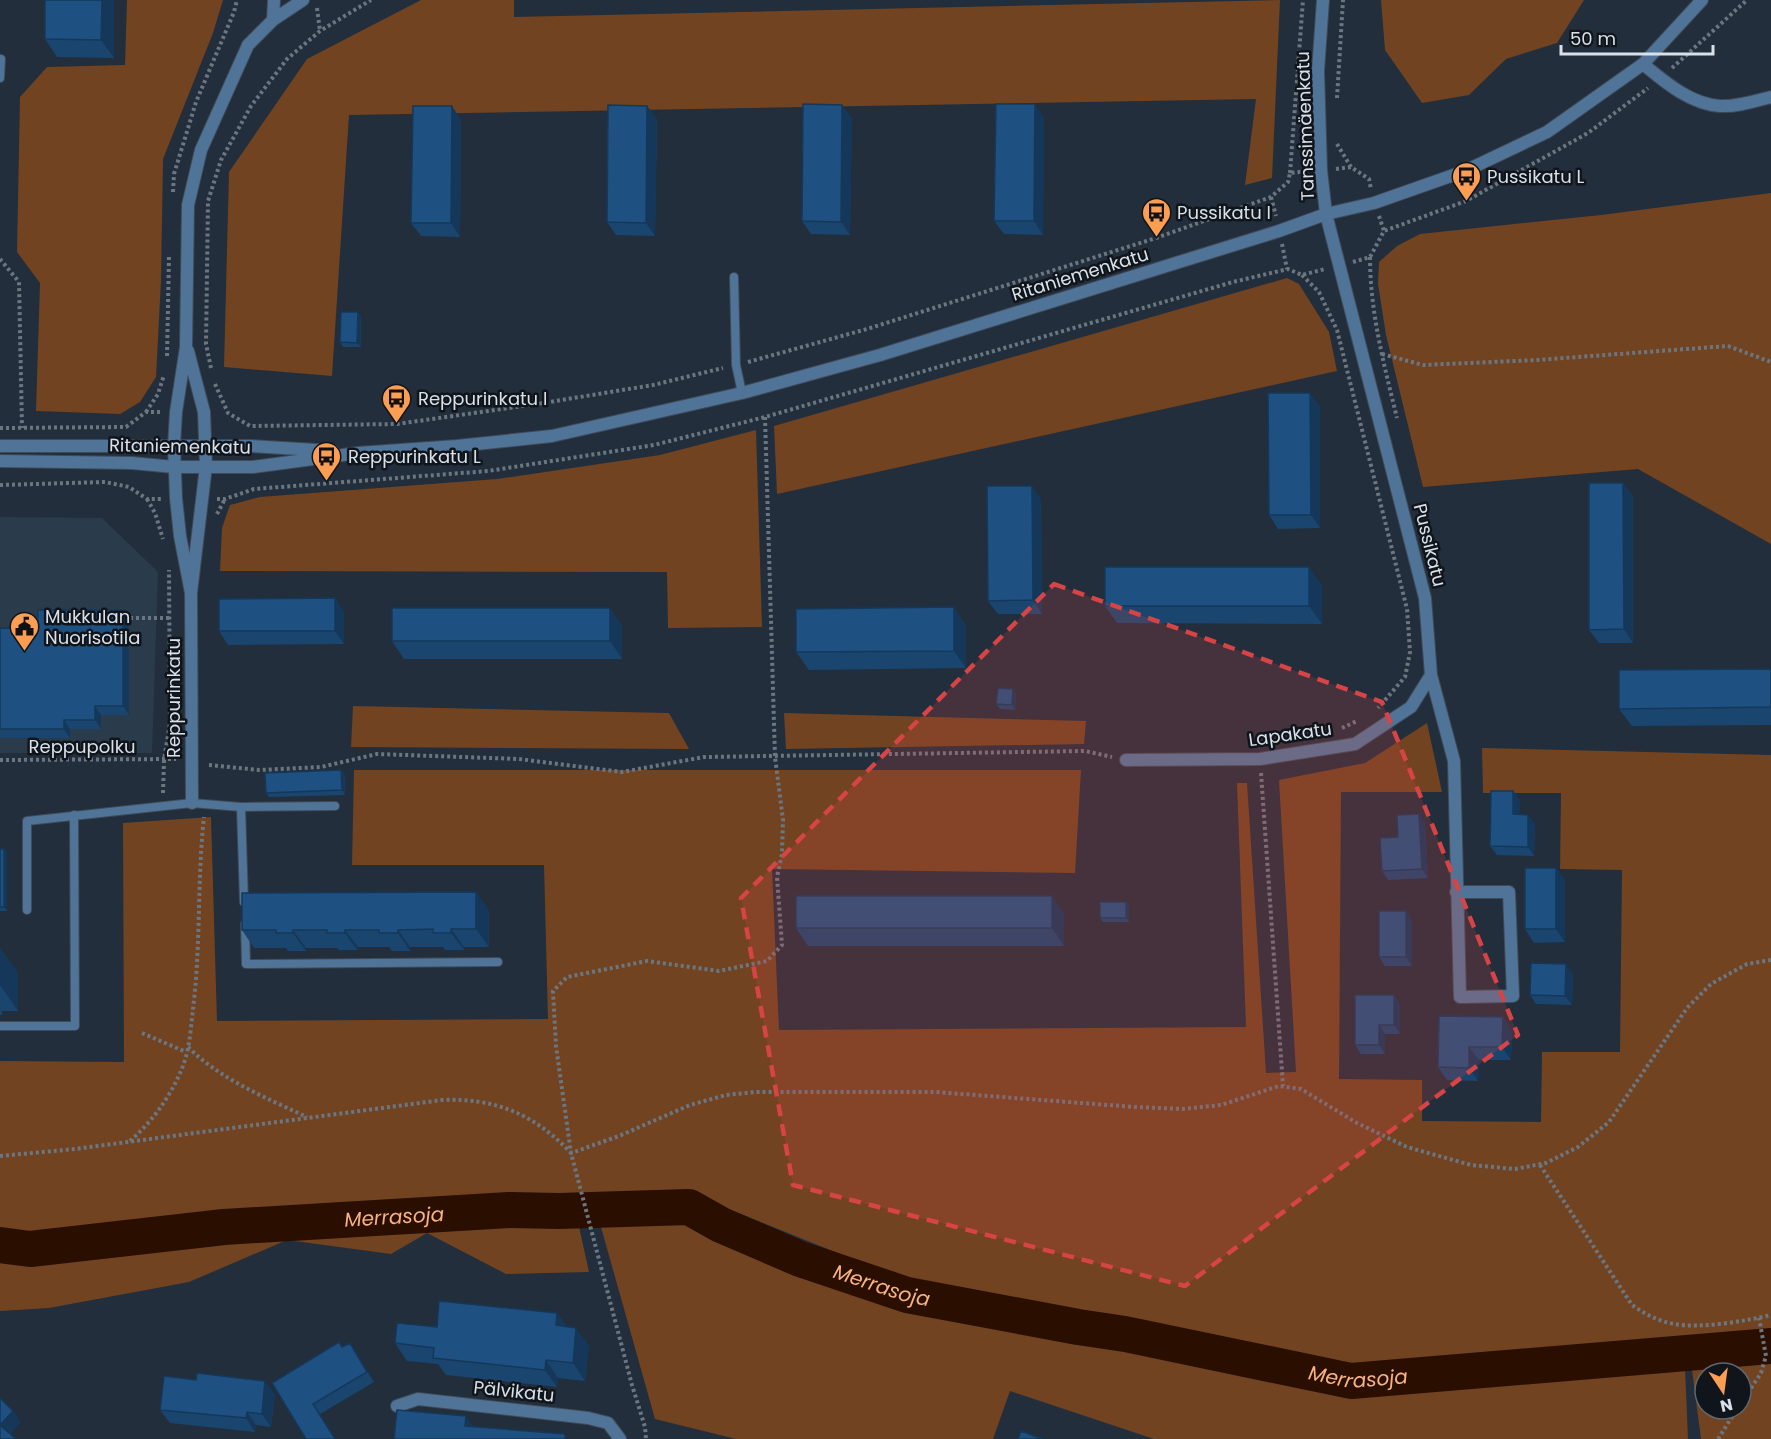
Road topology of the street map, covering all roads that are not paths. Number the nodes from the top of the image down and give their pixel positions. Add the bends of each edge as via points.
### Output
1 (274, 0) edge
2 (303, 0) edge
3 (1323, 0) edge
4 (1702, 0) edge
5 (273, 20) junction
6 (1, 59) edge
7 (1643, 64) junction
8 (0, 78) edge
9 (1771, 97) edge
10 (1326, 214) junction
11 (734, 277) dead end
12 (186, 347) junction
13 (742, 393) junction
14 (0, 446) edge
15 (174, 446) junction
16 (205, 446) junction
17 (358, 453) junction
18 (0, 461) edge
19 (174, 466) junction
20 (206, 466) junction
21 (191, 593) junction
22 (1431, 675) junction
23 (1126, 760) road end
24 (192, 803) junction
25 (241, 807) junction
26 (335, 807) dead end
27 (74, 815) junction
28 (1456, 892) junction
29 (244, 908) edge
30 (27, 910) dead end
31 (244, 919) edge
32 (498, 962) dead end
33 (0, 1026) edge
34 (397, 1406) dead end
35 (620, 1439) edge

1 - 5 street
2 - 5 street
3 - 10 street, Tanssimäenkatu via 1318,70
4 - 7 street, Ritaniemenkatu
5 - 12 street via 248,45 201,150 188,205
6 - 8 lane
7 - 9 street via 1698,101 1720,106
7 - 10 street, Ritaniemenkatu via 1547,132 1465,171 1374,203
10 - 13 street, Ritaniemenkatu via 880,355
10 - 22 street, Pussikatu via 1425,598
11 - 13 lane via 736,365
12 - 15 street
12 - 16 street via 204,412
13 - 17 street, Ritaniemenkatu via 552,436
14 - 15 street, Ritaniemenkatu
15 - 16 street, Ritaniemenkatu
15 - 19 street
16 - 17 street, Ritaniemenkatu
16 - 20 street, Reppurinkatu
17 - 20 street, Ritaniemenkatu via 268,465
18 - 19 street, Ritaniemenkatu
19 - 20 street, Ritaniemenkatu
19 - 21 street, Reppurinkatu via 180,536
20 - 21 street, Reppurinkatu
21 - 24 street, Reppurinkatu
22 - 23 street, Lapakatu via 1411,707 1355,744 1260,759
22 - 28 street, Pussikatu via 1454,761
24 - 25 lane
24 - 27 lane
25 - 26 lane
25 - 29 lane
27 - 30 lane via 27,821
27 - 33 lane via 75,1026
28 - 28 street, Pussikatu via 1460,997 1513,996 1509,892
31 - 32 lane via 246,964
34 - 35 street, Pälvikatu via 418,1399 588,1418 608,1423

